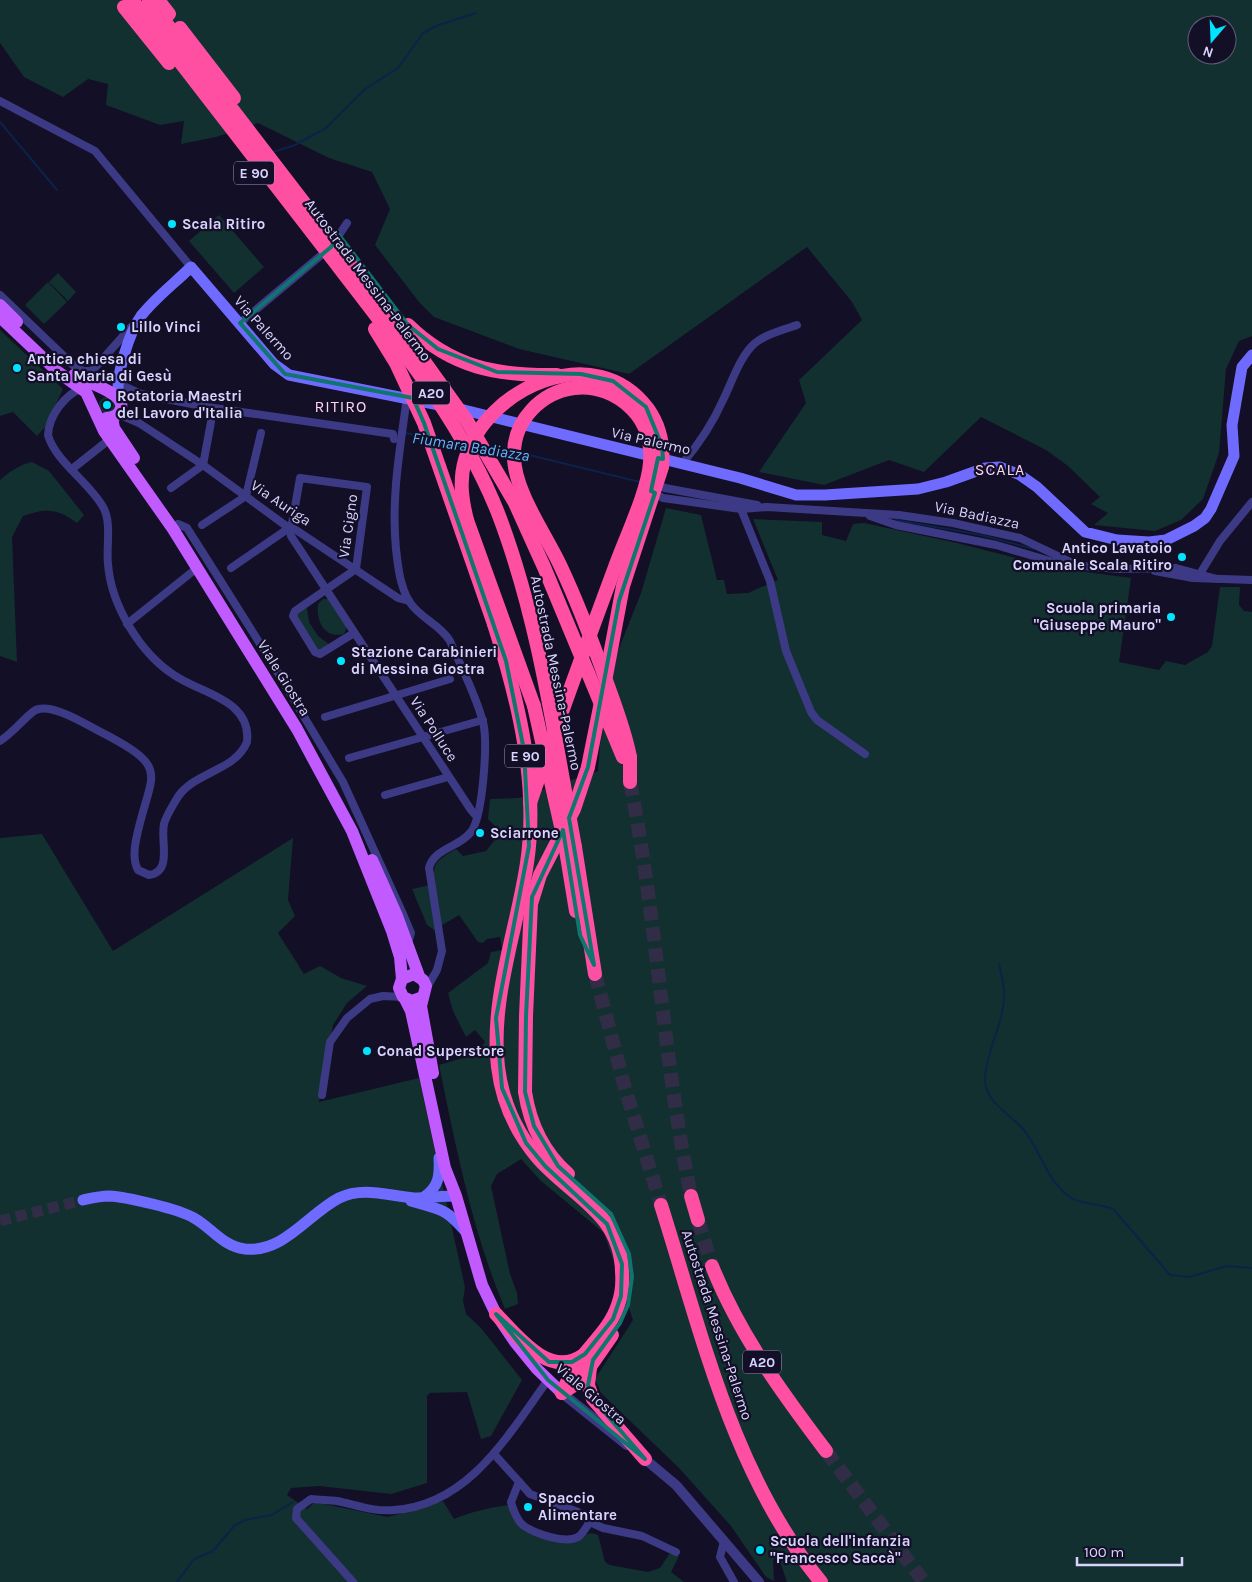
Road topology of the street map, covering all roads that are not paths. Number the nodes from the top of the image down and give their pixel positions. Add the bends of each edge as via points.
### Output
1 (139, 3) edge
2 (0, 101) edge
3 (347, 223) dead end
4 (191, 267) junction
5 (0, 295) edge
6 (0, 305) edge
7 (141, 316) junction
8 (0, 317) edge
9 (240, 323) junction
10 (797, 325) dead end
11 (1252, 355) edge
12 (568, 375) junction
13 (110, 384) junction
14 (82, 388) junction
15 (407, 397) junction
16 (120, 399) junction
17 (95, 410) junction
18 (115, 416) junction
19 (211, 422) dead end
20 (139, 424) junction
21 (261, 433) dead end
22 (110, 439) junction
23 (397, 440) junction
24 (658, 458) junction
25 (203, 465) junction
26 (686, 465) junction
27 (72, 469) junction
28 (652, 486) junction
29 (171, 488) dead end
30 (793, 494) junction
31 (246, 496) junction
32 (806, 496) junction
33 (1252, 502) edge
34 (767, 507) junction
35 (741, 509) junction
36 (793, 509) junction
37 (806, 510) junction
38 (864, 514) junction
39 (202, 525) dead end
40 (289, 528) junction
41 (1079, 566) junction
42 (197, 568) junction
43 (231, 568) dead end
44 (356, 569) junction
45 (1198, 576) junction
46 (1252, 580) edge
47 (326, 590) junction
48 (409, 602) junction
49 (127, 624) junction
50 (354, 633) junction
51 (450, 679) dead end
52 (396, 695) junction
53 (325, 717) dead end
54 (483, 720) junction
55 (423, 737) junction
56 (0, 741) edge
57 (866, 754) dead end
58 (349, 758) dead end
59 (627, 759) junction
60 (448, 776) junction
61 (630, 782) tunnel mouth
62 (385, 795) dead end
63 (530, 803) junction
64 (478, 817) junction
65 (580, 906) junction
66 (437, 970) junction
67 (595, 970) tunnel mouth
68 (420, 976) junction
69 (401, 981) junction
70 (424, 993) junction
71 (382, 996) junction
72 (404, 998) junction
73 (322, 1095) dead end
74 (438, 1131) junction
75 (579, 1189) junction
76 (456, 1196) junction
77 (691, 1196) tunnel mouth
78 (83, 1200) tunnel mouth
79 (428, 1201) junction
80 (660, 1205) tunnel mouth
81 (698, 1220) tunnel mouth
82 (466, 1232) junction
83 (712, 1266) tunnel mouth
84 (496, 1314) junction
85 (589, 1357) junction
86 (548, 1380) junction
87 (562, 1393) junction
88 (826, 1451) tunnel mouth
89 (494, 1454) junction
90 (645, 1459) junction
91 (519, 1482) junction
92 (590, 1522) junction
93 (724, 1541) junction
94 (676, 1552) dead end
95 (817, 1578) edge
96 (353, 1582) edge
97 (734, 1582) edge
98 (759, 1582) edge

1 - 12 highway, bridge via 169,14 416,333 438,349 478,368 519,375
1 - 59 highway, Autostrada Messina-Palermo / A20, bridge via 401,329 467,421 518,511
1 - 63 highway, E 90, bridge via 382,339 409,389 506,660 520,726
1 - 65 highway, Autostrada Messina-Palermo / A20, bridge via 390,335 454,428 477,468 497,511 520,576 533,628 575,846
2 - 4 street, Via Palermo via 91,148
3 - 9 street via 331,247
4 - 7 main road
4 - 9 main road, Via Palermo
5 - 7 street via 73,366 83,371 92,371
6 - 13 main road via 63,367
7 - 13 main road
8 - 14 main road, Viale Giostra via 58,372
9 - 15 main road, Via Palermo via 274,364 289,376
10 - 26 street via 768,336 746,355
11 - 32 main road, Via Palermo via 1242,367 1232,425 1233,459 1205,518 1176,536 1156,542 1117,540 1085,532 1037,487 1000,467 984,468 918,489
12 - 65 highway, bridge via 552,377 530,386 490,416 468,450 461,486 467,520 534,706
12 - 75 highway, bridge via 605,378 634,394 652,416 663,453 660,480 619,601 588,768 574,809 540,875 530,912 525,1092 534,1126 553,1159
13 - 16 main road
13 - 17 main road via 97,396
13 - 23 street via 188,404 393,434
14 - 17 main road, Viale Giostra
14 - 27 street via 72,392 63,402 48,431 51,443
15 - 23 street
15 - 24 main road, Via Palermo
16 - 18 main road via 121,408
16 - 20 street
17 - 18 main road via 107,419
17 - 22 main road, Viale Giostra
18 - 20 street
18 - 68 main road, Viale Giostra via 114,428 119,437 178,524 304,726 347,804 398,916
19 - 25 street
20 - 25 street, Via Auriga
21 - 31 street
22 - 27 street
22 - 42 main road, Viale Giostra
23 - 48 street via 393,522 398,567
24 - 26 main road, Via Palermo
24 - 28 street
25 - 29 street
25 - 31 street, Via Auriga
26 - 30 main road, Via Palermo
27 - 49 street via 105,510 110,576
28 - 34 street, Via Badiazza
28 - 35 street, Via Badiazza via 664,498
30 - 32 main road, Via Palermo
30 - 36 street
31 - 39 street
31 - 40 street, Via Auriga
32 - 37 street
33 - 45 street via 1220,541
34 - 35 street, Via Badiazza
34 - 36 street, Via Badiazza
35 - 57 street via 770,581 786,651 811,712 817,720
36 - 37 street, Via Badiazza
37 - 38 street, Via Badiazza
38 - 41 street, Via Badiazza via 896,526 996,545 1060,564
38 - 41 street, Via Badiazza via 899,514 1020,538
40 - 43 street
40 - 44 street, Via Auriga
40 - 44 street, Via Cigno via 300,478 367,487
40 - 47 street, Via Polluce
41 - 45 street, Via Badiazza
42 - 49 street
42 - 69 main road, Viale Giostra via 297,729 340,807 392,931 400,957
44 - 47 street
44 - 48 street, Via Auriga
45 - 46 street, Via Badiazza
47 - 50 street, Via Polluce
47 - 50 street via 295,611 293,619 315,652 320,654
48 - 54 street, Via Auriga via 448,637
49 - 56 street via 170,672 211,692 233,708 243,720 248,734 245,746 237,756 187,786 178,796 164,824 164,859 158,872 143,873 134,861 136,838 152,778 141,756 100,731 44,707 34,711
50 - 52 street, Via Polluce
51 - 52 street
52 - 53 street
52 - 55 street, Via Polluce
54 - 55 street
54 - 64 street, Via Auriga via 484,769
55 - 58 street
55 - 60 street, Via Polluce
59 - 61 highway, Autostrada Messina-Palermo / A20
59 - 63 highway, bridge via 624,730 597,654 592,640 589,632 560,564 521,487 514,464 517,435 528,414 540,401 578,387 608,392 632,409 648,435 650,465 643,490 594,622 591,631 588,640 578,666
60 - 62 street
60 - 64 street, Via Polluce
63 - 75 highway via 527,863 496,1018 498,1066 505,1098 526,1142 545,1166
64 - 66 street via 470,834 437,855 428,868 441,947
65 - 67 highway
66 - 68 street via 430,976
66 - 70 street
68 - 69 main road via 410,974
68 - 70 main road via 425,983
69 - 71 street
69 - 72 main road via 399,988
70 - 72 main road via 412,1001
70 - 76 main road, Viale Giostra via 422,1014
71 - 72 street
71 - 73 street via 360,1004 334,1033
72 - 74 main road, Viale Giostra via 411,1011
74 - 76 main road, Viale Giostra via 445,1168
74 - 79 main road via 438,1182
75 - 85 highway via 601,1203 616,1221 629,1254 632,1277 624,1316
76 - 79 main road via 442,1204
76 - 82 main road, Viale Giostra
77 - 81 highway, Autostrada Messina-Palermo
78 - 79 main road via 115,1197 179,1212 198,1221 226,1244 254,1249 280,1241 346,1195 369,1192
79 - 82 main road via 447,1212
80 - 95 highway, Autostrada Messina-Palermo via 743,1453 764,1498
82 - 84 main road, Viale Giostra via 482,1285
83 - 88 highway, Autostrada Messina-Palermo / A20 via 747,1338
84 - 85 highway via 549,1362 567,1364
84 - 86 main road, Viale Giostra via 520,1349
85 - 87 highway via 575,1367
85 - 90 highway via 588,1379 593,1399
86 - 87 main road, Viale Giostra
86 - 89 street
87 - 90 street, Viale Giostra
89 - 91 street
89 - 96 street via 448,1495 394,1510 311,1499 297,1509 296,1518
90 - 93 street, Viale Giostra via 676,1486
91 - 92 street via 530,1494 578,1512
91 - 92 street via 511,1502 525,1527 572,1539 580,1535
92 - 94 street via 612,1531 642,1536
93 - 97 street via 720,1557
93 - 98 street, Viale Giostra

